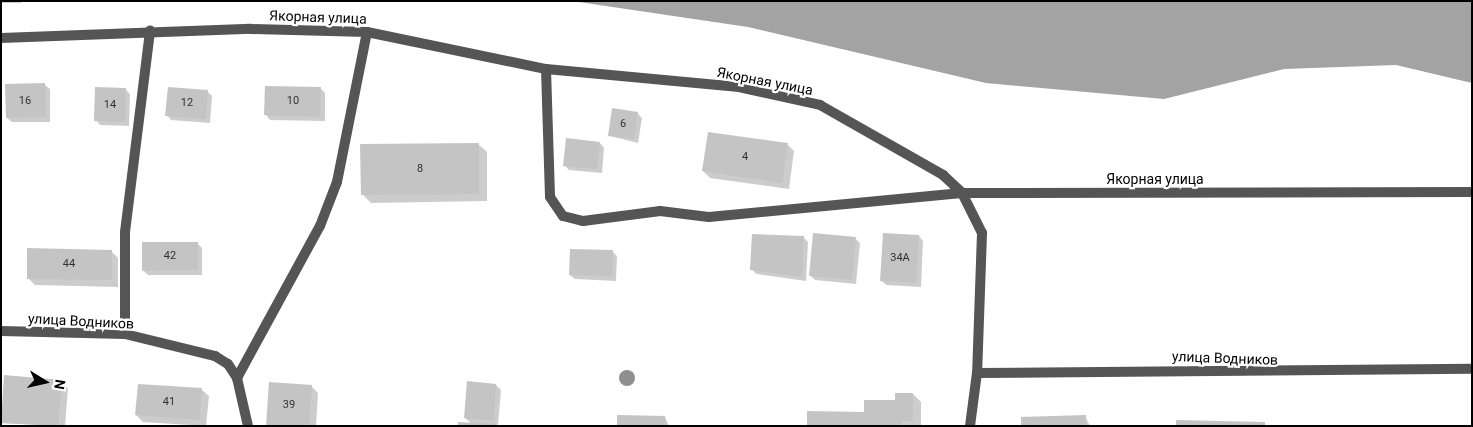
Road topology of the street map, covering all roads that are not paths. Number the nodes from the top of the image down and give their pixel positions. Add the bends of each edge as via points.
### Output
1 (150, 31) junction
2 (367, 32) junction
3 (1, 38) edge
4 (546, 69) junction
5 (1472, 192) edge
6 (962, 194) junction
7 (1, 331) edge
8 (126, 334) junction
9 (1472, 369) edge
10 (977, 373) junction
11 (237, 378) junction
12 (248, 426) edge
13 (970, 426) edge

1 - 2 street, Якорная улица
1 - 3 street, Якорная улица
1 - 8 street via 125,232
2 - 4 street, Якорная улица
2 - 11 street via 337,182 320,226
4 - 6 street, Якорная улица via 739,87 820,105 943,175
4 - 6 street via 550,196 563,216 583,221 660,211 709,217
5 - 6 street, Якорная улица
6 - 10 street via 982,233
7 - 8 street, улица Водников
8 - 11 street, улица Водников via 214,356 228,364
9 - 10 street, улица Водников
10 - 13 street
11 - 12 street

